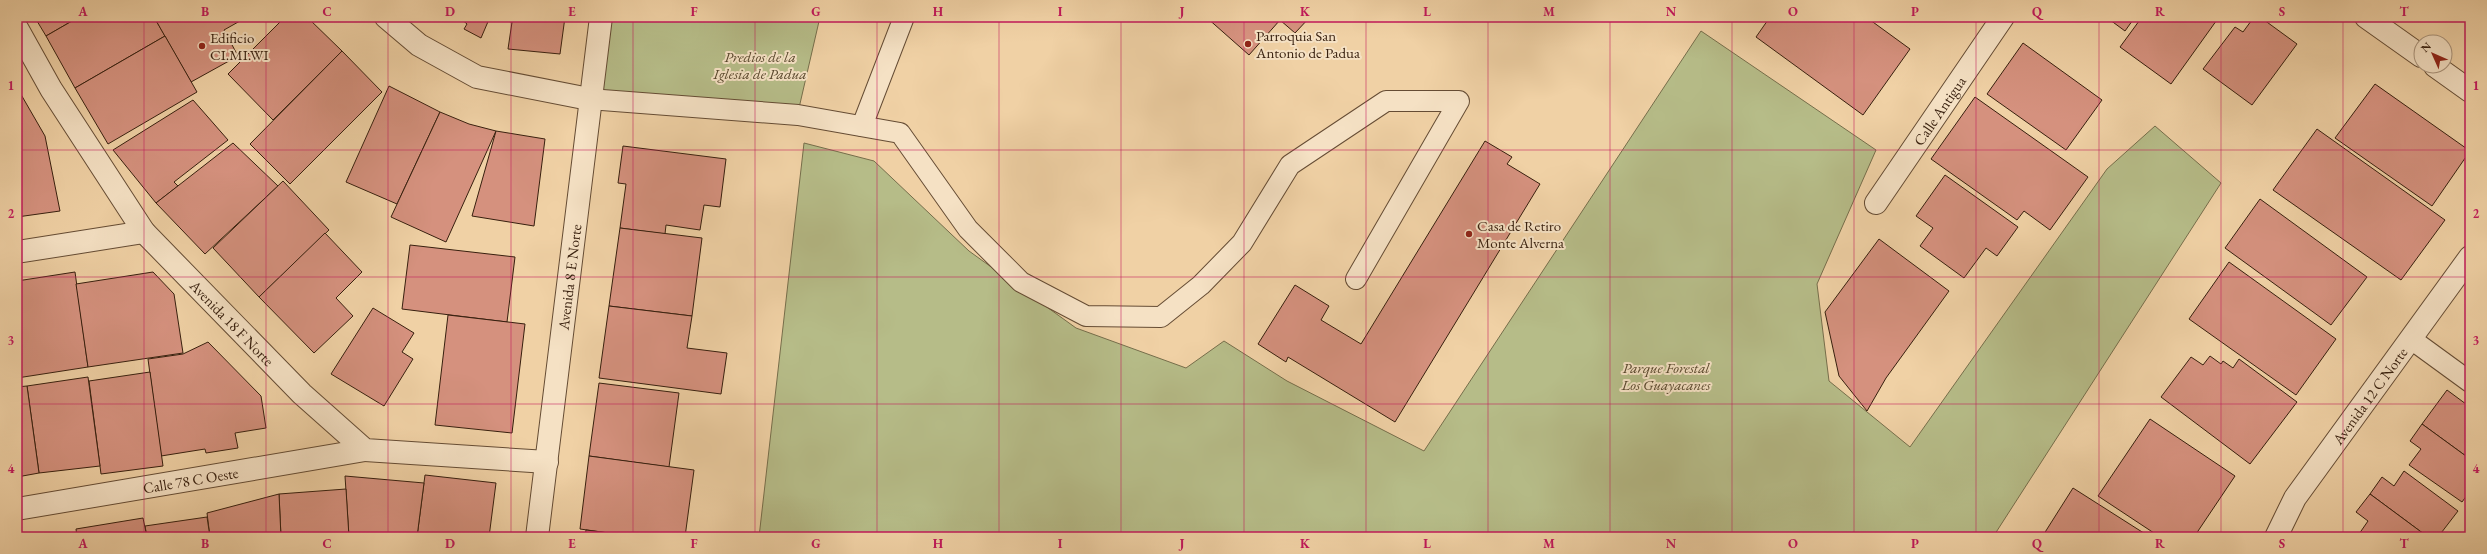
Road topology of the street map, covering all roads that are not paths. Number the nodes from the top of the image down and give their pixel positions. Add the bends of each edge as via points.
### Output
1 (386, 17) edge
2 (601, 17) edge
3 (904, 17) edge
4 (2003, 17) edge
5 (2366, 17) edge
6 (17, 28) edge
7 (2413, 50) edge
8 (2446, 74) edge
9 (2470, 91) edge
10 (589, 99) junction
11 (862, 126) junction
12 (1876, 203) dead end
13 (144, 232) junction
14 (17, 252) edge
15 (2470, 257) edge
16 (1356, 279) dead end
17 (2411, 339) junction
18 (2470, 382) edge
19 (365, 450) junction
20 (547, 462) junction
21 (17, 509) edge
22 (537, 537) edge
23 (2276, 537) edge

1 - 10 street via 419,45 477,76
2 - 10 street, Avenida 8 E Norte
3 - 11 lane
4 - 12 street, Calle Antigua
5 - 7 street
6 - 13 street, Avenida 18 F Norte via 51,89
8 - 9 street
10 - 11 lane via 798,115
10 - 20 street, Avenida 8 E Norte
11 - 16 lane via 900,133 968,229 1021,282 1086,316 1161,317 1201,286 1242,243 1290,165 1386,101 1459,100
13 - 14 street
13 - 19 street, Avenida 18 F Norte via 302,394
15 - 17 street, Avenida 12 C Norte
17 - 18 lane
17 - 23 street, Avenida 12 C Norte via 2295,498
19 - 20 street
19 - 21 street, Calle 78 C Oeste
20 - 22 street, Avenida 8 E Norte

